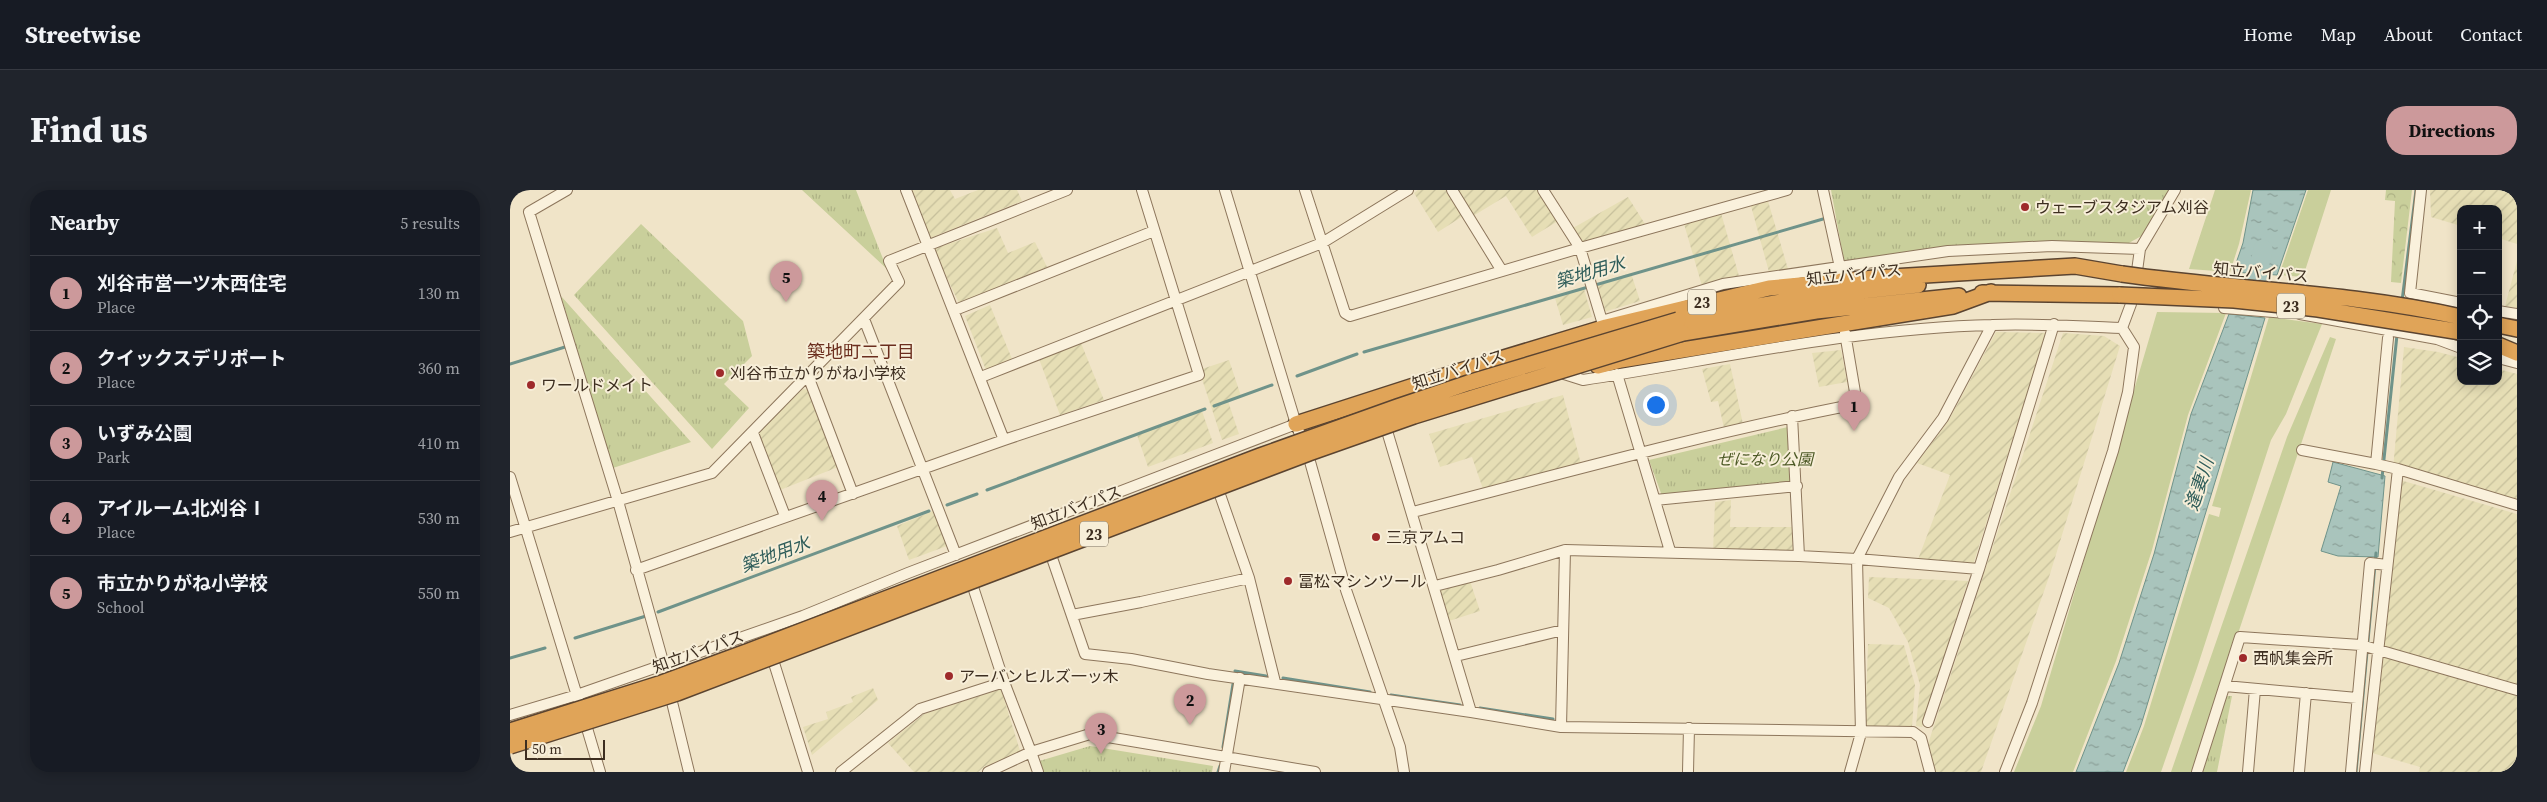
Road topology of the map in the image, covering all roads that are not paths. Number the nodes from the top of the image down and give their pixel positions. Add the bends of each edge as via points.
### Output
1 (567, 190) edge
2 (906, 190) edge
3 (1067, 190) edge
4 (1142, 190) edge
5 (1225, 190) edge
6 (1305, 190) edge
7 (1408, 190) edge
8 (1452, 190) edge
9 (1544, 190) edge
10 (1788, 190) edge
11 (1823, 190) edge
12 (2175, 190) edge
13 (2421, 190) edge
14 (1754, 195) edge
15 (1154, 231) junction
16 (1322, 243) junction
17 (929, 244) junction
18 (1580, 248) junction
19 (2140, 249) junction
20 (1840, 266) junction
21 (1502, 271) junction
22 (1250, 272) junction
23 (2130, 273) junction
24 (1842, 278) dead end
25 (1991, 292) junction
26 (2126, 299) junction
27 (1178, 301) junction
28 (2457, 302) edge
29 (2224, 308) dead end
30 (955, 310) junction
31 (2502, 311) edge
32 (2517, 314) edge
33 (2457, 316) edge
34 (864, 319) junction
35 (1602, 321) junction
36 (1992, 324) junction
37 (2054, 324) junction
38 (2502, 326) edge
39 (1680, 327) junction
40 (2122, 328) junction
41 (2517, 330) edge
42 (2457, 331) edge
43 (1846, 335) junction
44 (2388, 338) dead end
45 (2502, 341) edge
46 (2517, 344) edge
47 (2457, 346) edge
48 (2502, 347) edge
49 (1524, 351) junction
50 (2517, 353) edge
51 (2502, 359) edge
52 (2517, 363) edge
53 (1564, 374) junction
54 (1617, 374) junction
55 (808, 376) junction
56 (981, 377) junction
57 (1792, 416) junction
58 (1296, 424) junction
59 (1387, 431) junction
60 (752, 433) junction
61 (1004, 440) junction
62 (2302, 450) dead end
63 (1640, 453) junction
64 (1309, 458) junction
65 (2376, 464) junction
66 (2398, 468) junction
67 (924, 470) junction
68 (510, 477) edge
69 (1797, 486) junction
70 (1218, 489) junction
71 (853, 494) junction
72 (1655, 500) junction
73 (618, 501) junction
74 (2517, 505) edge
75 (1413, 512) junction
76 (786, 516) junction
77 (526, 527) junction
78 (510, 532) edge
79 (1565, 550) junction
80 (1670, 551) junction
81 (956, 555) junction
82 (1051, 555) junction
83 (1799, 556) junction
84 (1857, 559) junction
85 (2386, 565) junction
86 (1979, 569) junction
87 (636, 570) junction
88 (1249, 578) junction
89 (1435, 586) junction
90 (973, 587) junction
91 (1072, 615) junction
92 (1563, 630) junction
93 (2360, 645) junction
94 (2378, 648) junction
95 (1456, 656) junction
96 (774, 663) junction
97 (664, 665) junction
98 (1240, 678) junction
99 (1004, 682) junction
100 (1275, 682) junction
101 (2225, 686) junction
102 (2255, 689) junction
103 (2517, 690) edge
104 (2306, 693) junction
105 (577, 694) junction
106 (671, 698) junction
107 (2357, 698) junction
108 (1383, 700) junction
109 (1471, 712) junction
110 (510, 715) edge
111 (1928, 722) dead end
112 (587, 726) junction
113 (1561, 727) junction
114 (1689, 728) junction
115 (510, 731) edge
116 (1861, 733) junction
117 (510, 746) edge
118 (510, 752) edge
119 (1031, 752) junction
120 (1228, 758) junction
121 (600, 772) edge
122 (690, 772) edge
123 (808, 772) edge
124 (841, 772) edge
125 (988, 772) edge
126 (1038, 772) edge
127 (1224, 772) edge
128 (1315, 772) edge
129 (1404, 772) edge
130 (1688, 772) edge
131 (1850, 772) edge
132 (1930, 772) edge
133 (2005, 772) edge
134 (2197, 772) edge
135 (2248, 772) edge
136 (2299, 772) edge
137 (2351, 772) edge
138 (2365, 772) edge

1 - 73 street via 529,212
2 - 17 street
3 - 17 street
4 - 15 street
5 - 22 street
6 - 16 street
7 - 16 street
8 - 21 street
9 - 18 street
10 - 14 street
11 - 20 street
12 - 19 street
13 - 28 street via 2410,293
14 - 18 street
15 - 27 street
15 - 30 street
16 - 21 street via 1345,314 1350,316
16 - 22 street
17 - 30 street
17 - 34 street via 889,261 899,282
18 - 21 street
18 - 35 street
19 - 20 street via 2052,246 1948,252
19 - 23 street
20 - 24 street
20 - 35 street via 1723,284
22 - 27 street
22 - 58 street
23 - 33 highway, 知立バイパス / 23, bridge via 2186,283 2350,299
23 - 39 highway, 知立バイパス / 23 via 1965,280 1824,294
23 - 49 highway, 23 via 2075,266 1769,288 1606,327
25 - 26 highway, 知立バイパス / 23
25 - 39 highway, 知立バイパス / 23
25 - 53 highway via 1954,306 1621,360
26 - 40 street
26 - 42 highway, 知立バイパス / 23, bridge via 2234,300 2318,309
27 - 56 street
27 - 61 street via 1198,375
29 - 47 street via 2303,314 2437,339
30 - 56 street
31 - 32 street
34 - 55 street
34 - 67 street
35 - 49 street
36 - 37 street
36 - 43 street
36 - 84 street via 1943,418 1899,477
37 - 40 street
37 - 86 street
38 - 41 highway
39 - 115 highway, 知立バイパス / 23, bridge via 1468,382 1260,456 659,684
39 - 117 highway, 知立バイパス / 23, bridge via 1309,452 677,693
40 - 133 street via 2134,347 2128,392 2113,451 2032,703
43 - 54 street
43 - 57 street via 1857,404
44 - 65 street
45 - 46 highway
48 - 50 highway
49 - 58 highway, 23
51 - 52 street
53 - 54 street via 1583,380
53 - 59 highway
54 - 63 street
55 - 60 street
55 - 71 street
56 - 61 street
57 - 63 street
57 - 69 street
58 - 64 street
58 - 81 street
59 - 64 highway
59 - 75 street
60 - 73 street via 712,473
60 - 76 street
61 - 67 street
62 - 65 street
63 - 72 street
63 - 75 street
64 - 70 street
64 - 108 street via 1346,590
65 - 66 street
66 - 74 street
66 - 85 street
67 - 71 street
67 - 81 street
68 - 77 street
69 - 72 street
69 - 83 street
70 - 82 street
70 - 88 street
71 - 76 street
72 - 80 street
73 - 77 street
73 - 87 street
75 - 89 street
76 - 87 street
77 - 78 street
77 - 105 street
79 - 80 street
79 - 89 street
79 - 92 street
80 - 83 street
81 - 97 street via 803,616
82 - 90 street
82 - 91 street
83 - 84 street
84 - 86 street
84 - 116 street
85 - 93 street via 2370,563
85 - 94 street
86 - 111 street
87 - 97 street
88 - 91 street
88 - 100 street
89 - 95 street
90 - 96 street
90 - 99 street
91 - 98 street via 1085,654
92 - 95 street
92 - 113 street
93 - 94 street
93 - 101 street via 2240,637
93 - 107 street
94 - 103 street
94 - 138 street
95 - 109 street
96 - 106 street
96 - 123 street
97 - 105 street
98 - 100 street
98 - 120 street
99 - 119 street
99 - 124 street via 920,709
100 - 108 street
101 - 102 street
101 - 134 street
102 - 104 street
102 - 135 street
104 - 107 street
104 - 136 street
105 - 110 street
105 - 112 street
106 - 112 street
106 - 122 street
107 - 137 street
108 - 109 street
108 - 129 street via 1400,747
109 - 113 street
112 - 118 street
112 - 121 street
113 - 114 street
114 - 116 street
114 - 130 street
116 - 131 street
116 - 132 street via 1913,732 1921,738
119 - 120 street via 1090,734
119 - 125 street
119 - 126 street
120 - 127 street
120 - 128 street

